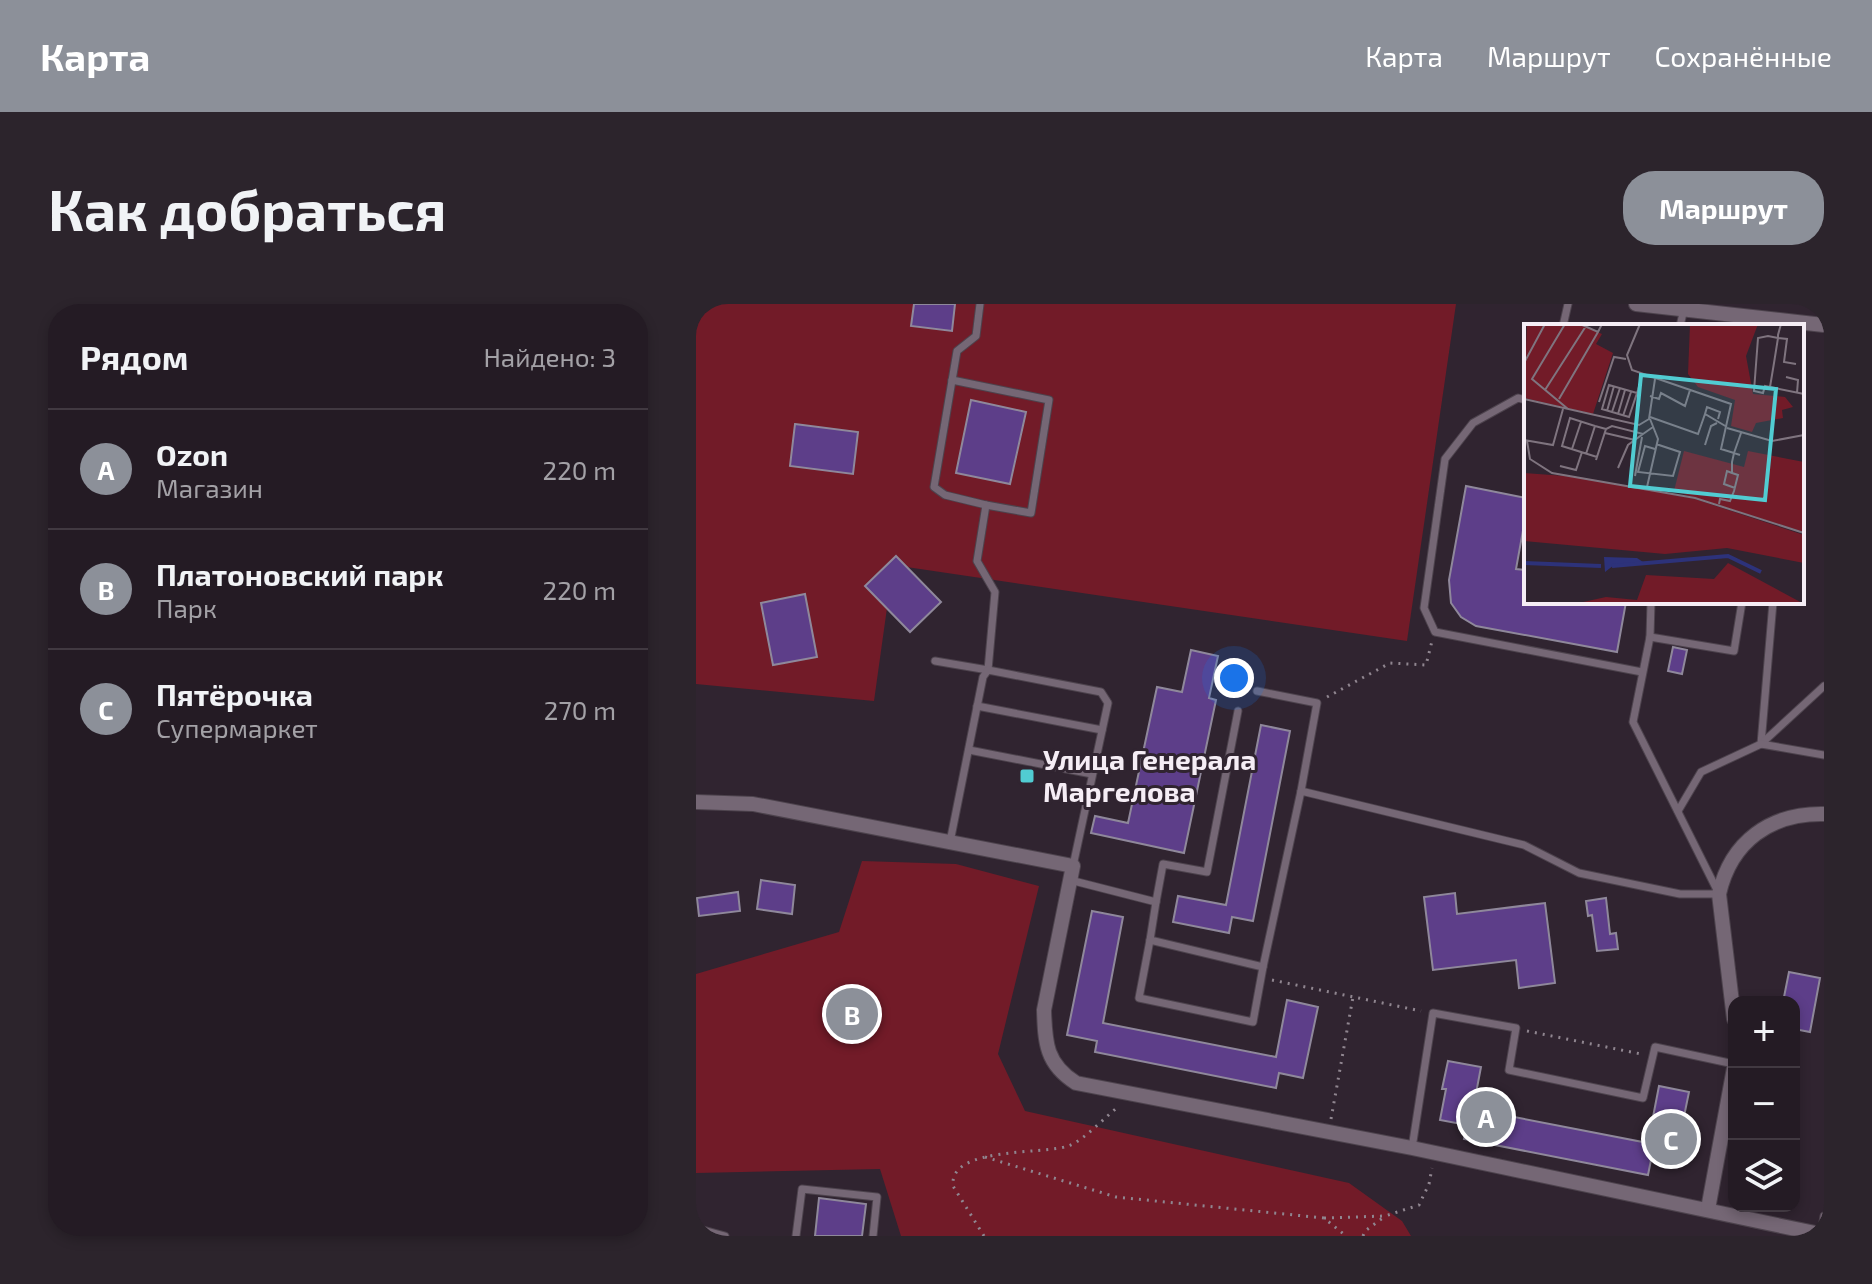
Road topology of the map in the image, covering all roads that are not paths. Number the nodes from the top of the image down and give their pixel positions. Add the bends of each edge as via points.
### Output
1 (980, 304) edge
2 (1568, 304) edge
3 (1636, 304) edge
4 (1684, 309) junction
5 (1563, 324) edge
6 (1680, 324) edge
7 (1824, 325) edge
8 (952, 380) junction
9 (1524, 400) edge
10 (986, 505) junction
11 (1651, 604) edge
12 (1742, 604) edge
13 (1773, 604) edge
14 (1650, 637) junction
15 (935, 661) dead end
16 (988, 670) junction
17 (1642, 672) junction
18 (1824, 686) edge
19 (1257, 691) dead end
20 (1820, 694) edge
21 (977, 706) junction
22 (1238, 711) dead end
23 (1102, 730) junction
24 (1761, 744) junction
25 (969, 750) junction
26 (1824, 755) edge
27 (1092, 774) junction
28 (1301, 791) junction
29 (696, 802) edge
30 (1678, 811) junction
31 (1824, 814) edge
32 (950, 842) junction
33 (1072, 873) junction
34 (1719, 894) junction
35 (1156, 902) junction
36 (1150, 940) junction
37 (1263, 967) junction
38 (1731, 996) edge
39 (1728, 1065) edge
40 (1734, 1068) edge
41 (1412, 1148) junction
42 (1708, 1209) junction
43 (1824, 1216) edge
44 (696, 1228) edge
45 (1822, 1234) edge
46 (725, 1236) edge
47 (796, 1236) edge
48 (873, 1236) edge

1 - 8 lane via 976,336 957,351
2 - 5 lane
3 - 4 street
4 - 6 lane
4 - 7 street
8 - 10 lane via 934,487
8 - 10 lane via 1049,400 1031,513
9 - 17 lane via 1473,423 1445,459 1424,608 1435,632
10 - 16 lane via 977,561 995,592
11 - 14 lane
12 - 14 lane via 1734,651
13 - 24 lane
14 - 17 lane
15 - 16 lane
16 - 21 lane
16 - 23 lane via 1101,692 1108,703
17 - 30 lane via 1633,722
18 - 20 lane
19 - 28 lane via 1317,703
20 - 24 lane
21 - 23 lane
21 - 25 lane
22 - 35 lane via 1207,872 1163,864
23 - 27 lane
24 - 26 lane
24 - 30 lane via 1701,772
25 - 27 lane
25 - 32 lane
27 - 33 lane
28 - 34 lane via 1524,845 1579,873 1680,894
28 - 37 lane
29 - 32 street via 753,804
30 - 34 lane
31 - 34 street via 1798,814 1769,824 1750,838 1723,876
32 - 33 street
33 - 35 lane
33 - 41 street via 1044,1010 1050,1057 1061,1073 1076,1083
34 - 38 street
35 - 36 lane
36 - 37 lane
36 - 37 lane via 1139,998 1253,1022
39 - 41 lane via 1655,1047 1643,1098 1509,1070 1516,1028 1433,1013
40 - 42 street
41 - 42 street
42 - 45 street
43 - 45 lane
44 - 46 lane
47 - 48 lane via 802,1189 877,1197

